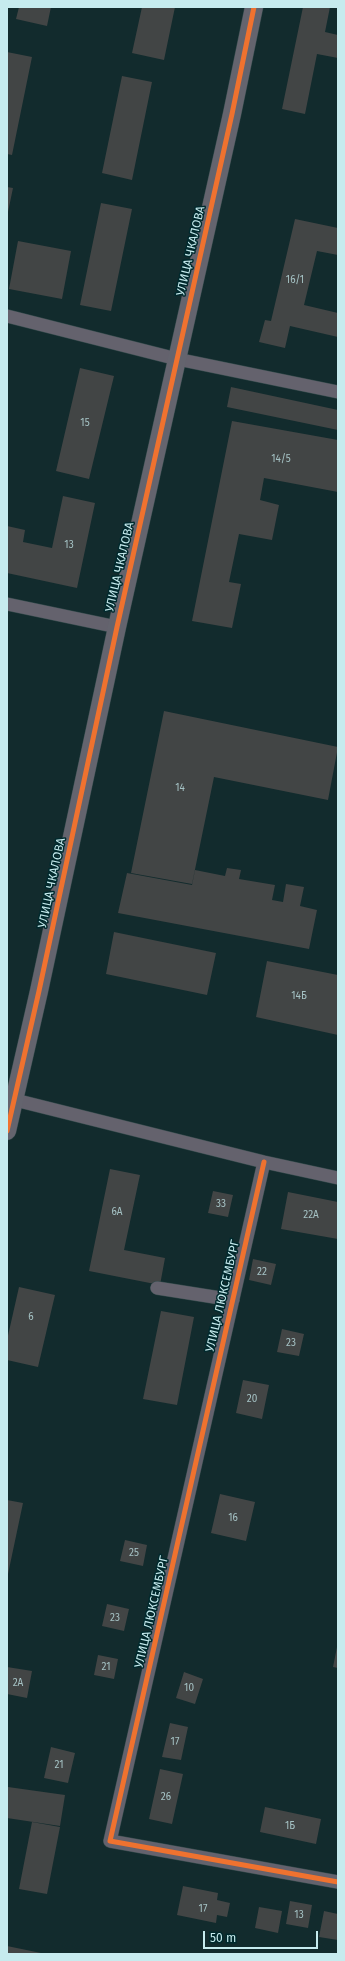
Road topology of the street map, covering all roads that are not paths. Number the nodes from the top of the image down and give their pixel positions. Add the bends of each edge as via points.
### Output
1 (254, 7) edge
2 (7, 316) edge
3 (177, 359) junction
4 (338, 392) edge
5 (7, 604) edge
6 (117, 627) junction
7 (11, 1099) edge
8 (7, 1131) edge
9 (264, 1162) junction
10 (338, 1178) edge
11 (157, 1288) dead end
12 (233, 1300) junction
13 (338, 1882) edge

1 - 3 street, УЛИЦА ЧКАЛОВА
2 - 3 street
3 - 4 street
3 - 6 street, УЛИЦА ЧКАЛОВА
5 - 6 street
6 - 7 street, УЛИЦА ЧКАЛОВА
7 - 8 street, УЛИЦА ЧКАЛОВА
7 - 9 street
9 - 10 street
9 - 12 street, УЛИЦА ЛЮКСЕМБУРГ
11 - 12 street
12 - 13 street, УЛИЦА ЛЮКСЕМБУРГ via 110,1841

